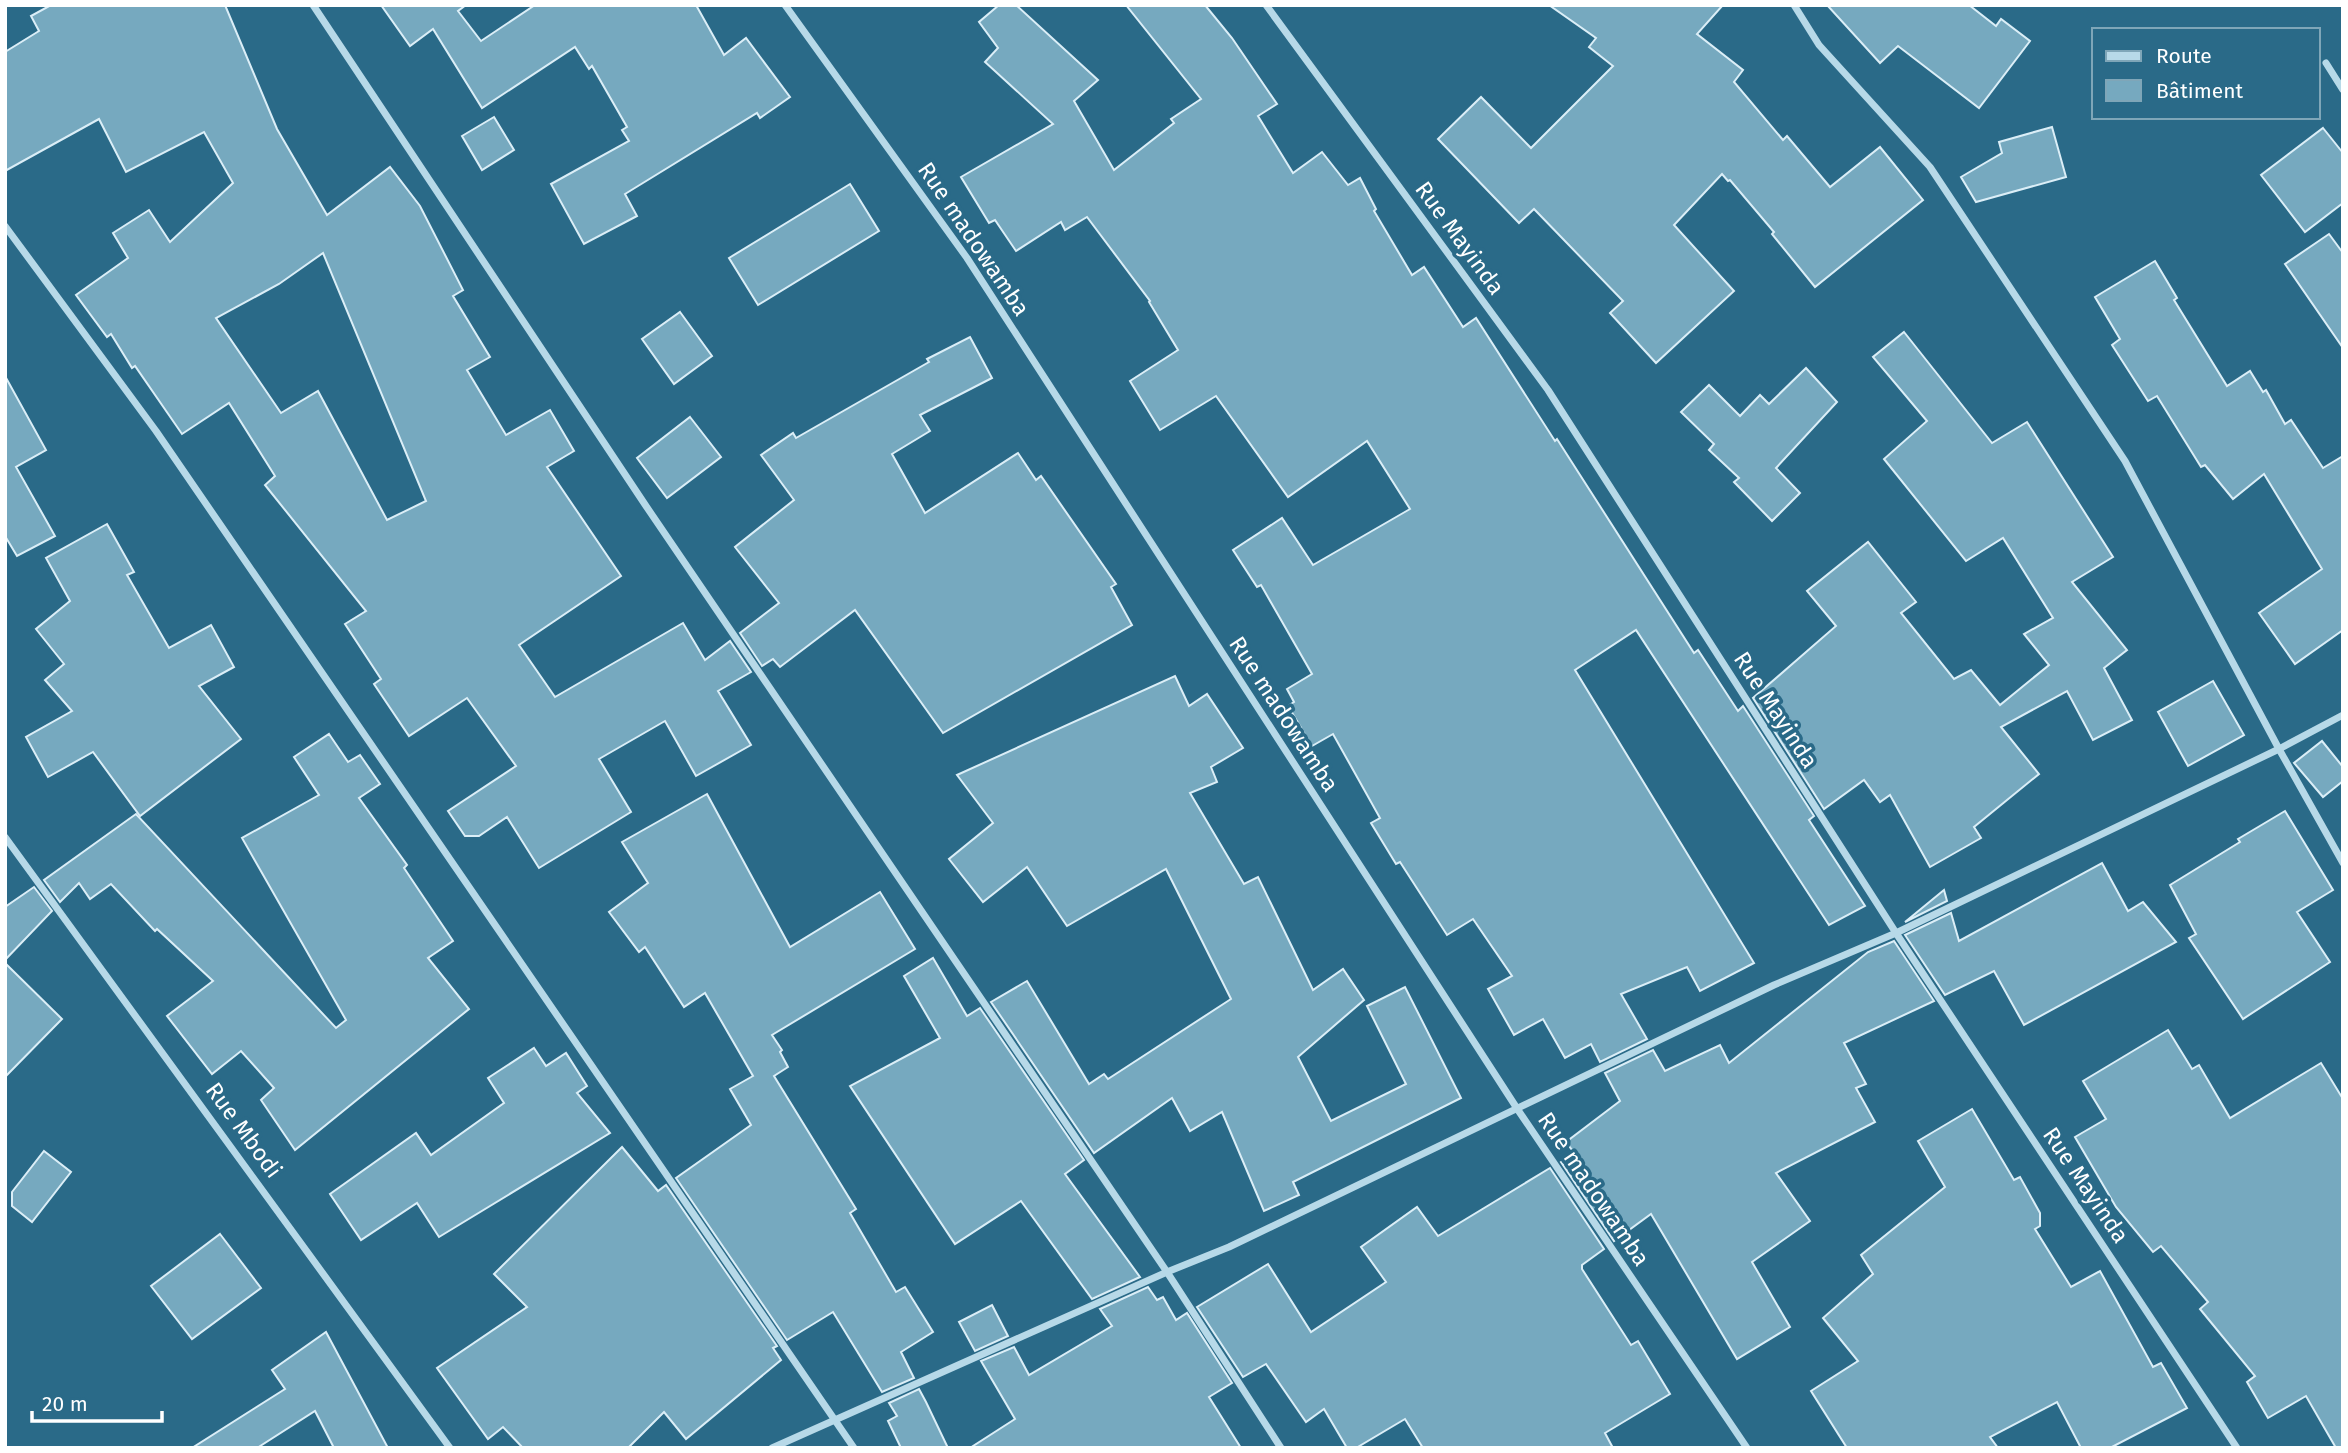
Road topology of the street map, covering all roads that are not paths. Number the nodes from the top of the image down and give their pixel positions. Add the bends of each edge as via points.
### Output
1 (313, 5) edge
2 (785, 5) edge
3 (1266, 5) edge
4 (1794, 5) edge
5 (2326, 63) dead end
6 (2343, 90) edge
7 (5, 226) edge
8 (2343, 715) edge
9 (2279, 749) junction
10 (5, 837) edge
11 (2343, 863) edge
12 (1896, 933) junction
13 (1518, 1110) junction
14 (1167, 1272) junction
15 (835, 1420) junction
16 (450, 1448) edge
17 (772, 1448) edge
18 (854, 1448) edge
19 (1280, 1448) edge
20 (1747, 1448) edge
21 (2236, 1448) edge

1 - 14 street via 646,506
2 - 13 street, Rue madowamba via 967,258
3 - 12 street, Rue Mayinda via 1548,390
4 - 9 street via 1819,45 1930,167 2125,461
5 - 6 street
7 - 15 street via 156,431
8 - 9 street
9 - 11 street
9 - 12 street
10 - 16 street, Rue Mbodi
12 - 13 street via 1774,985
12 - 21 street, Rue Mayinda
13 - 14 street
13 - 20 street, Rue madowamba
14 - 15 street
14 - 19 street
15 - 17 street
15 - 18 street

